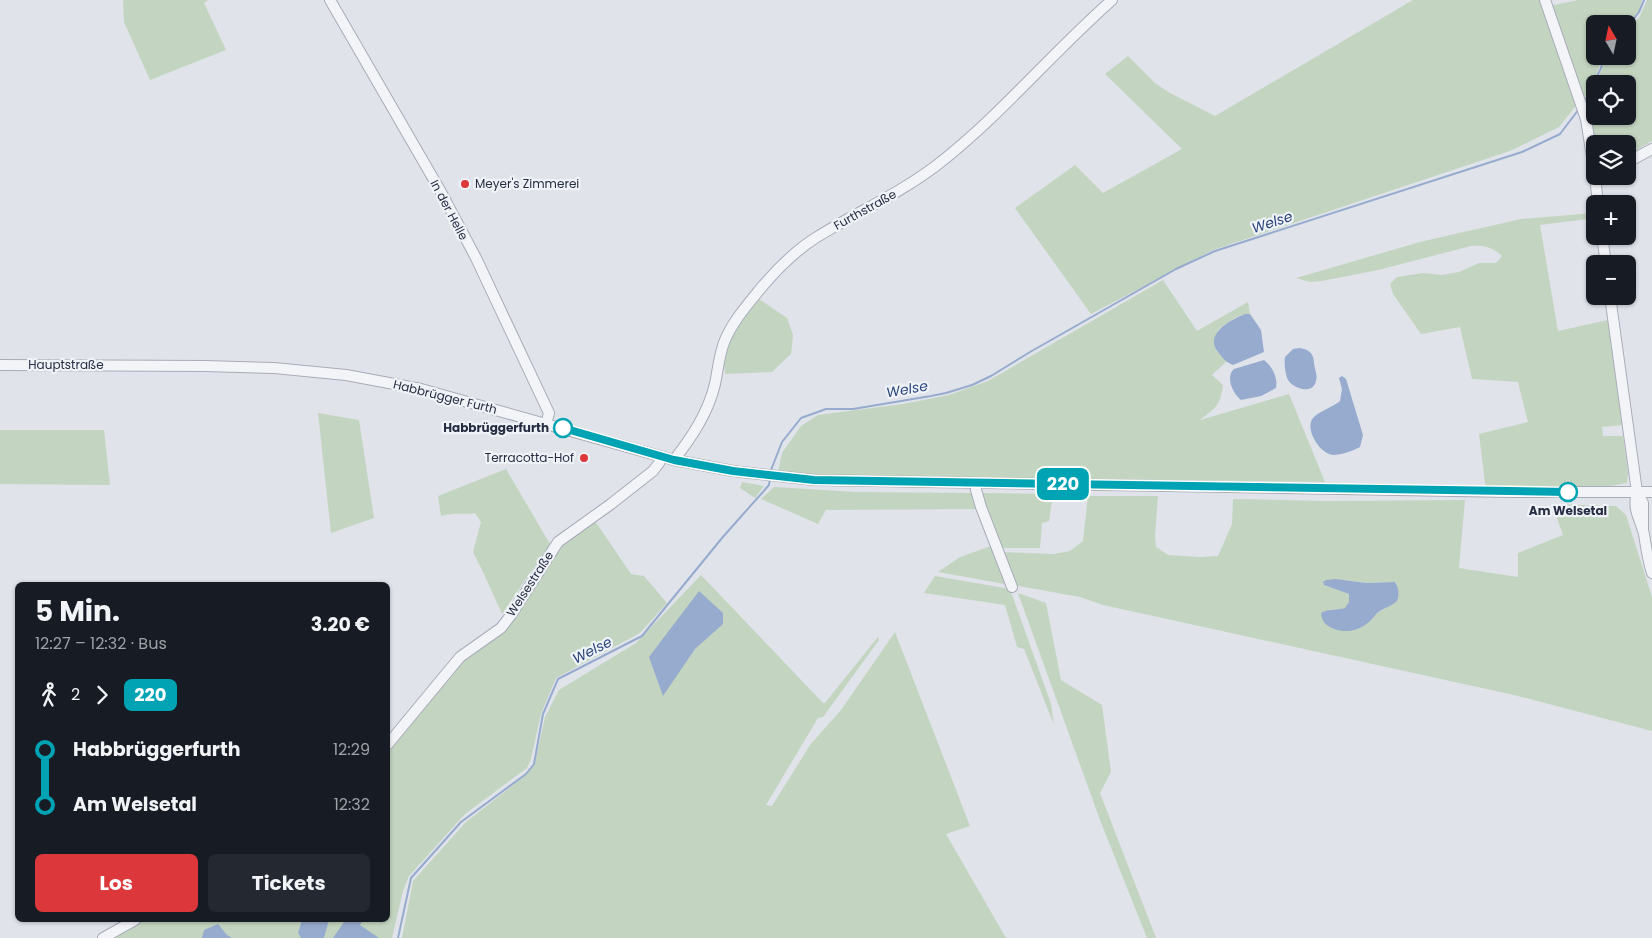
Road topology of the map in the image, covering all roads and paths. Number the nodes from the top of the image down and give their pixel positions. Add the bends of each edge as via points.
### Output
1 (330, 0) edge
2 (1112, 0) edge
3 (1546, 0) edge
4 (1589, 135) edge
5 (1652, 149) edge
6 (1636, 158) edge
7 (1611, 305) edge
8 (0, 365) edge
9 (131, 366) joint
10 (546, 425) junction
11 (662, 457) junction
12 (674, 460) junction
13 (976, 483) junction
14 (1637, 492) junction
15 (1652, 492) edge
16 (1652, 574) edge
17 (1012, 587) dead end
18 (390, 742) edge
19 (131, 922) edge
20 (103, 938) edge

1 - 10 street, In der Helle via 476,258 549,413
2 - 12 street, Furthstraße via 936,166 894,194 817,237 775,273 731,326 706,411
3 - 4 street
5 - 6 street
7 - 14 street
8 - 9 street, Hauptstraße
9 - 10 street, Habbrügger Furth via 274,368 346,375 421,388
10 - 11 street, Habbrügger Furth
11 - 12 street, Habbrügger Furth
11 - 18 street, Welsestraße via 653,470 558,542 501,628 460,657
12 - 13 street, Habbrügger Furth via 814,480
13 - 14 street, Habbrügger Furth
13 - 17 street via 981,507
14 - 15 street, Habbrügger Furth
14 - 16 street via 1634,500 1636,516 1643,531
19 - 20 street

